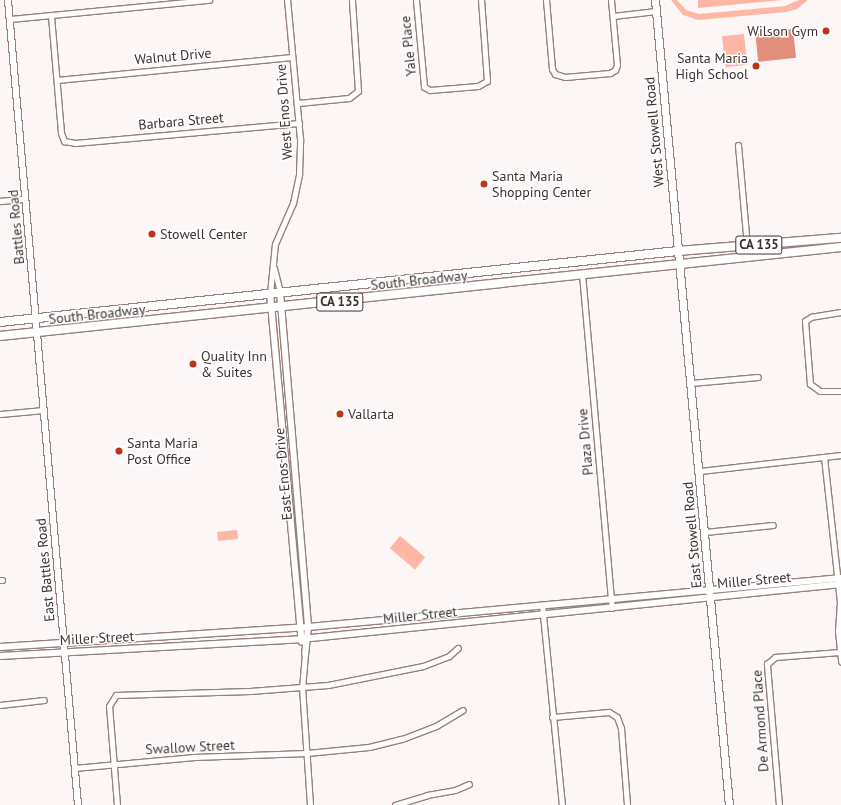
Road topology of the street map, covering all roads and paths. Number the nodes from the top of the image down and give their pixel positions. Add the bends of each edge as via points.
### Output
1 (8, 0) edge
2 (209, 0) edge
3 (287, 0) edge
4 (352, 0) edge
5 (416, 0) edge
6 (481, 0) edge
7 (546, 0) edge
8 (611, 0) edge
9 (655, 0) edge
10 (656, 11) junction
11 (51, 16) junction
12 (613, 16) junction
13 (10, 19) junction
14 (292, 57) junction
15 (57, 80) junction
16 (298, 103) junction
17 (299, 123) junction
18 (738, 145) dead end
19 (26, 199) junction
20 (0, 201) edge
21 (841, 238) edge
22 (747, 246) junction
23 (841, 247) edge
24 (678, 251) junction
25 (748, 256) junction
26 (679, 262) junction
27 (273, 265) junction
28 (582, 274) junction
29 (280, 292) junction
30 (270, 293) junction
31 (282, 308) junction
32 (272, 309) junction
33 (841, 312) edge
34 (36, 318) junction
35 (0, 322) edge
36 (37, 333) junction
37 (0, 336) edge
38 (758, 377) dead end
39 (691, 382) junction
40 (841, 391) edge
41 (44, 410) junction
42 (0, 414) edge
43 (841, 455) edge
44 (824, 457) junction
45 (700, 471) junction
46 (773, 525) dead end
47 (705, 532) junction
48 (839, 581) edge
49 (710, 592) junction
50 (611, 599) junction
51 (542, 605) junction
52 (612, 608) junction
53 (543, 615) junction
54 (308, 627) junction
55 (299, 628) junction
56 (304, 638) junction
57 (63, 642) junction
58 (0, 647) edge
59 (458, 648) dead end
60 (64, 652) junction
61 (840, 652) edge
62 (304, 654) joint
63 (0, 656) edge
64 (841, 662) edge
65 (302, 687) junction
66 (44, 700) dead end
67 (0, 705) edge
68 (463, 710) dead end
69 (552, 717) junction
70 (307, 753) junction
71 (113, 764) junction
72 (74, 768) junction
73 (469, 784) dead end
74 (78, 805) edge
75 (117, 805) edge
76 (310, 805) edge
77 (395, 805) edge
78 (562, 805) edge
79 (627, 805) edge
80 (729, 805) edge
81 (778, 805) edge

1 - 13 street, Battles Road
2 - 11 street
3 - 14 street, West Enos Drive
4 - 16 street via 358,91 349,98
5 - 6 street, Yale Place via 424,86 430,90 478,86 487,81
7 - 12 street via 552,69 560,77 610,73 614,70 617,65
8 - 12 street
9 - 10 main road, West Stowell Road
10 - 12 street
10 - 24 main road, West Stowell Road
11 - 13 street
11 - 15 street
13 - 19 street, Battles Road
14 - 15 street, Walnut Drive
14 - 16 street, West Enos Drive
15 - 17 street, Barbara Street via 61,133 64,141 75,143
16 - 17 street, West Enos Drive
17 - 27 street, West Enos Drive via 298,186 277,240
18 - 22 street
19 - 20 street
19 - 34 street, Battles Road
21 - 22 main road, South Broadway / CA 135
22 - 24 main road, South Broadway / CA 135
22 - 25 street
23 - 25 main road, South Broadway / CA 135
24 - 26 main road, West Stowell Road
24 - 29 main road, South Broadway / CA 135
25 - 26 main road, South Broadway / CA 135
26 - 28 main road, South Broadway / CA 135
26 - 39 main road, East Stowell Road
27 - 29 street, West Enos Drive
27 - 30 street, West Enos Drive
28 - 31 main road, South Broadway / CA 135
28 - 50 street, Plaza Drive
29 - 30 main road, South Broadway / CA 135
29 - 31 street, East Enos Drive
30 - 32 street, East Enos Drive
30 - 34 main road, South Broadway / CA 135
31 - 32 main road, South Broadway / CA 135
31 - 54 street, East Enos Drive
32 - 36 main road, South Broadway / CA 135
32 - 55 street, East Enos Drive
33 - 40 street via 811,317 805,321 810,384 820,391
34 - 35 main road, South Broadway / CA 135
34 - 36 street, Battles Road
36 - 37 main road, South Broadway / CA 135
36 - 41 street, East Battles Road
38 - 39 street
39 - 45 main road, East Stowell Road
41 - 42 street
41 - 57 street, East Battles Road
43 - 44 street
44 - 45 street
44 - 48 street
45 - 47 main road, East Stowell Road
46 - 47 street
47 - 49 main road, East Stowell Road
48 - 49 street, Miller Street
48 - 61 street
49 - 50 street, Miller Street
49 - 52 street, Miller Street
49 - 80 main road, East Stowell Road
50 - 51 street, Miller Street
50 - 52 street, Plaza Drive
51 - 53 street
51 - 54 street, Miller Street
52 - 53 street, Miller Street
53 - 56 street, Miller Street
53 - 69 street
54 - 55 street, Miller Street
54 - 56 street, East Enos Drive
55 - 56 street, East Enos Drive
55 - 57 street, Miller Street
56 - 60 street, Miller Street
56 - 62 street, East Enos Drive
57 - 58 street, Miller Street
57 - 60 street, East Battles Road
59 - 65 street via 449,656 422,666 373,678
60 - 63 street, Miller Street
60 - 72 street, East Battles Road
61 - 64 street
61 - 81 street, De Armond Place via 775,657 767,664
62 - 65 street, East Enos Drive
65 - 70 street, East Enos Drive
65 - 71 street via 122,694 112,699 109,706
66 - 67 street
68 - 70 street, Swallow Street via 448,720 402,739 369,747
69 - 78 street
69 - 79 street via 608,712 617,716 621,728
70 - 71 street, Swallow Street via 194,757
70 - 76 street, East Enos Drive
71 - 72 street, Swallow Street
71 - 75 street
72 - 74 street, East Battles Road
73 - 77 street

